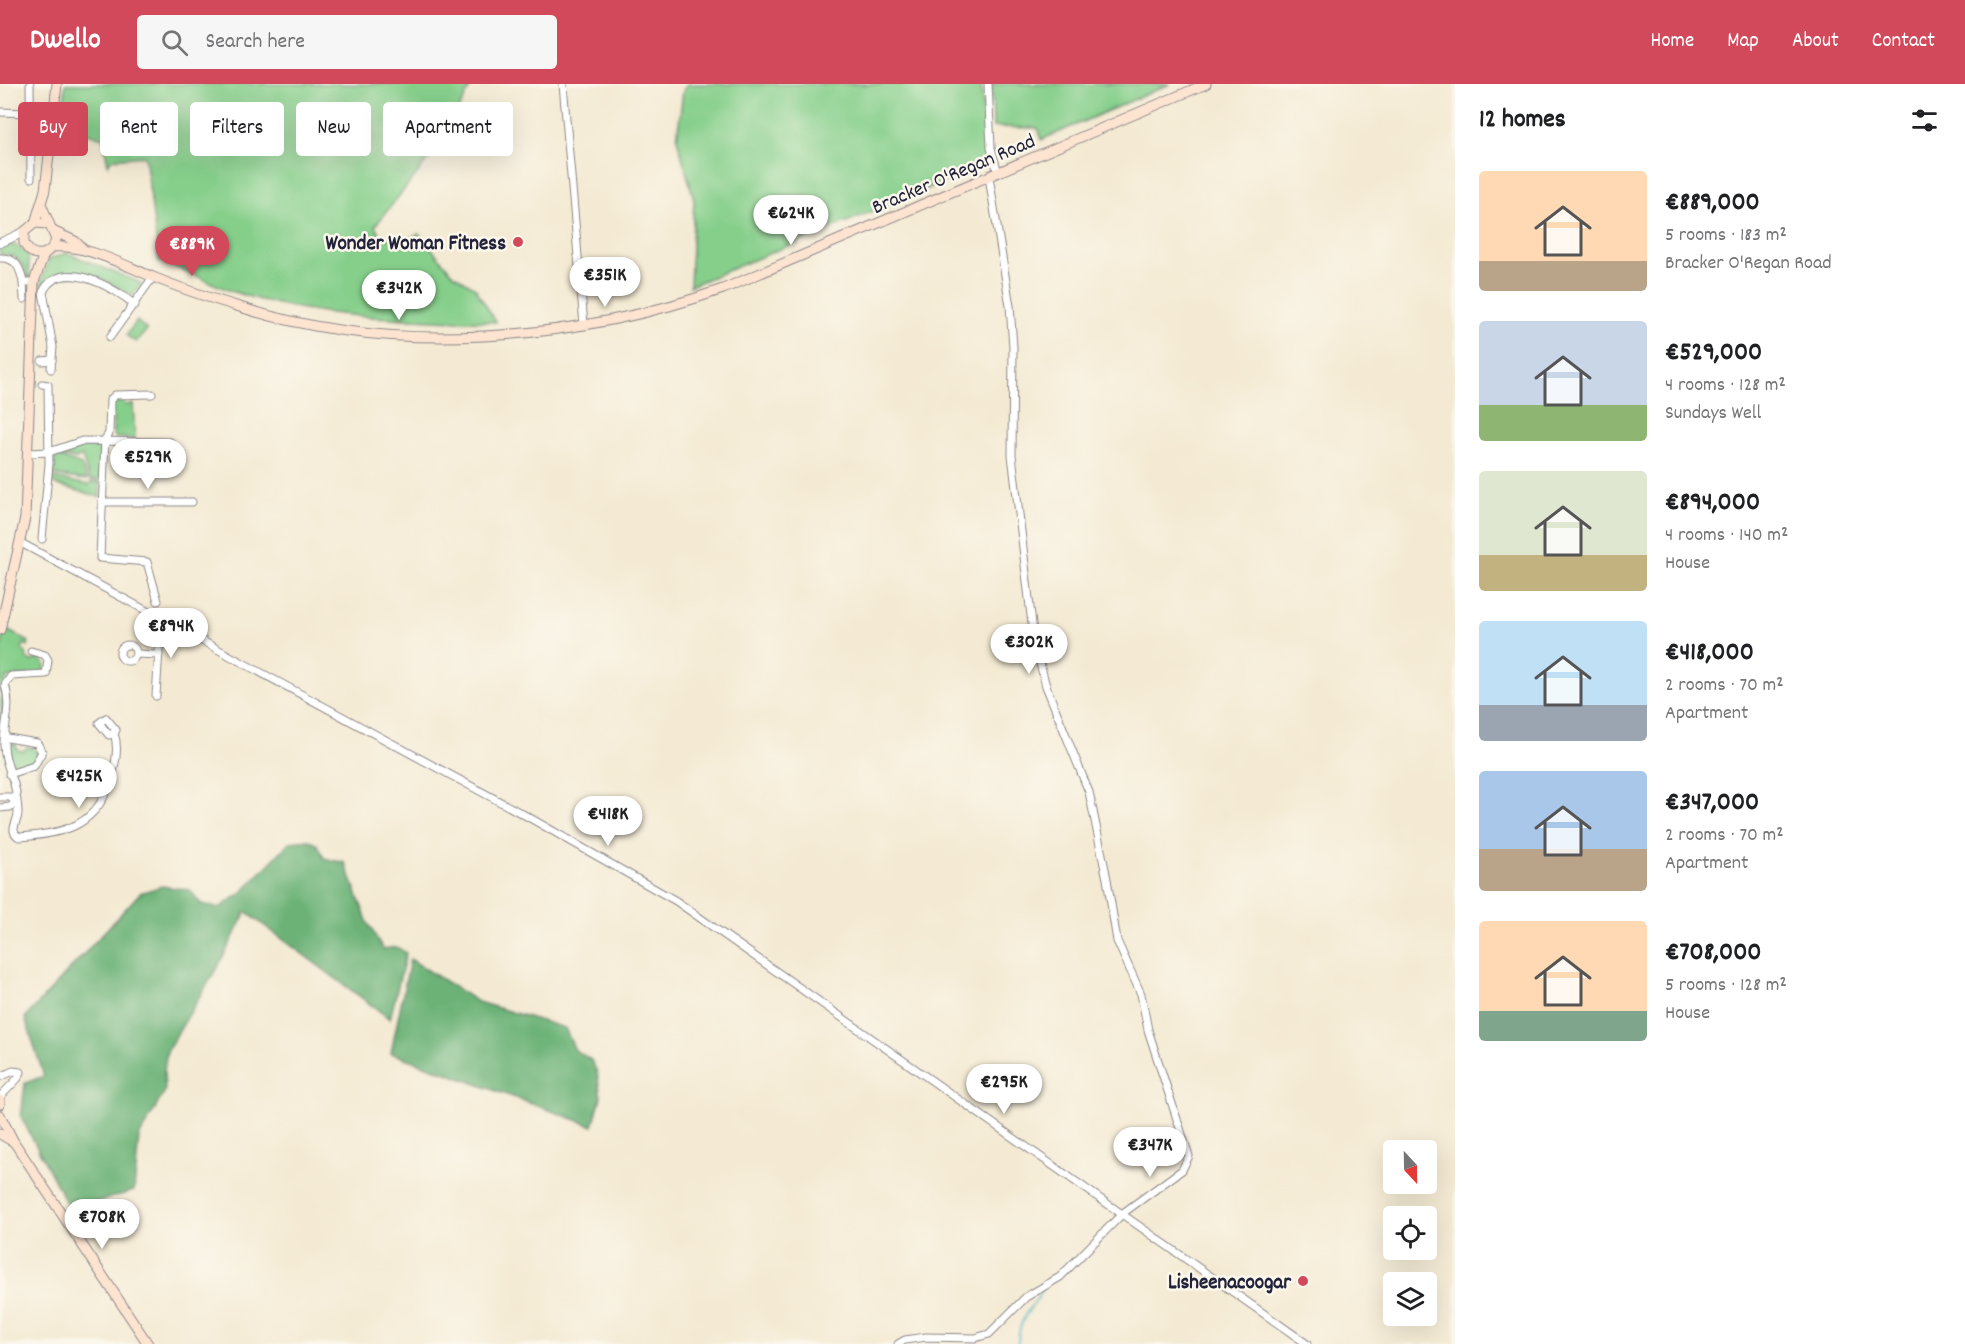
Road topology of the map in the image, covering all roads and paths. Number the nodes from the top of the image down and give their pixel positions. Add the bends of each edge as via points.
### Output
1 (30, 84) edge
2 (57, 84) edge
3 (563, 84) edge
4 (988, 84) edge
5 (1206, 84) edge
6 (31, 102) edge
7 (55, 102) edge
8 (0, 112) edge
9 (18, 112) edge
10 (31, 156) edge
11 (49, 156) edge
12 (994, 175) junction
13 (31, 178) dead end
14 (42, 206) junction
15 (35, 223) junction
16 (47, 224) junction
17 (24, 232) junction
18 (55, 232) junction
19 (2, 242) edge
20 (24, 243) junction
21 (53, 247) junction
22 (83, 249) junction
23 (32, 253) junction
24 (44, 254) junction
25 (0, 258) edge
26 (35, 277) junction
27 (153, 277) junction
28 (23, 282) junction
29 (24, 299) dead end
30 (135, 305) junction
31 (584, 325) junction
32 (110, 337) dead end
33 (52, 360) junction
34 (42, 361) dead end
35 (51, 369) dead end
36 (42, 384) dead end
37 (152, 394) dead end
38 (105, 440) junction
39 (170, 442) dead end
40 (49, 452) junction
41 (29, 453) junction
42 (104, 502) junction
43 (192, 502) dead end
44 (42, 539) dead end
45 (21, 543) junction
46 (158, 601) dead end
47 (161, 620) junction
48 (0, 630) edge
49 (31, 651) dead end
50 (136, 654) dead end
51 (159, 655) junction
52 (156, 696) dead end
53 (114, 734) dead end
54 (8, 738) dead end
55 (9, 774) junction
56 (0, 797) edge
57 (16, 802) junction
58 (0, 808) edge
59 (0, 1077) edge
60 (0, 1100) edge
61 (0, 1115) edge
62 (0, 1134) edge
63 (14, 1143) junction
64 (1123, 1214) junction
65 (148, 1344) edge
66 (898, 1344) edge
67 (1307, 1344) edge

1 - 6 street
2 - 7 main road
3 - 31 street
4 - 12 street
5 - 12 main road, Bracker O'Regan Road
8 - 9 street
10 - 13 street
11 - 14 main road
12 - 31 main road, Bracker O'Regan Road via 723,289 660,310
12 - 64 street via 1013,347 1012,455 1034,641 1046,686 1089,792 1117,941 1141,994 1148,1030 1189,1156 1182,1170
14 - 15 main road
14 - 16 main road
15 - 16 main road
15 - 17 main road
16 - 18 main road
17 - 19 street
17 - 20 main road
18 - 21 main road
18 - 22 main road, Bracker O'Regan Road
19 - 20 street
20 - 23 main road
21 - 22 main road, Bracker O'Regan Road
21 - 24 main road
22 - 27 main road, Bracker O'Regan Road
23 - 24 main road
23 - 26 main road
24 - 26 main road
25 - 28 street via 9,257 17,263
26 - 28 street
26 - 41 main road
27 - 30 street
27 - 31 main road, Bracker O'Regan Road via 247,309 349,330 470,337
28 - 29 street
30 - 32 street
30 - 33 street via 96,280 60,277 51,282 43,292
33 - 34 street
33 - 35 street
36 - 40 street via 48,385
37 - 38 street via 115,395 110,400 109,433
38 - 39 street
38 - 40 street via 76,441
38 - 42 street
40 - 41 street
40 - 44 street
41 - 45 main road
42 - 43 street
42 - 46 street via 100,558 147,562
45 - 47 street
45 - 48 main road
47 - 51 street
47 - 64 street via 676,901
49 - 55 street via 45,655 49,666 46,674 11,676 7,680 9,707 4,747
50 - 51 street
51 - 52 street
53 - 57 street via 117,750 110,785 100,805 85,820 51,835 19,837 13,829 18,812
54 - 55 street via 37,743 42,753 34,766
55 - 57 street
56 - 57 street
57 - 58 street
59 - 60 street via 21,1072
61 - 63 main road
62 - 63 main road
63 - 65 main road
64 - 66 street via 1060,1277 1026,1297 984,1338 926,1337
64 - 67 street

